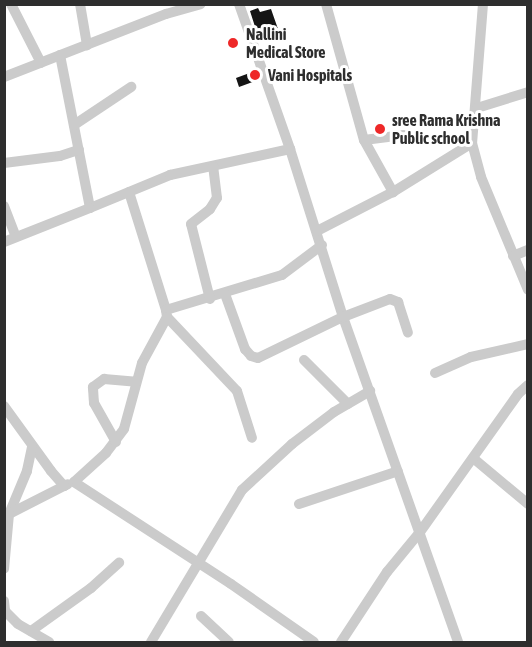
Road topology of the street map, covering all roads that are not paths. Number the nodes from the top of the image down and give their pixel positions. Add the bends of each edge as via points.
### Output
1 (11, 4) edge
2 (80, 4) edge
3 (201, 4) edge
4 (239, 4) edge
5 (327, 4) edge
6 (483, 4) edge
7 (87, 45) junction
8 (60, 55) junction
9 (41, 63) junction
10 (4, 77) edge
11 (131, 87) dead end
12 (528, 92) edge
13 (477, 108) junction
14 (74, 125) junction
15 (404, 135) dead end
16 (364, 140) junction
17 (472, 143) junction
18 (290, 149) junction
19 (79, 150) junction
20 (4, 163) edge
21 (213, 166) junction
22 (129, 192) junction
23 (393, 192) junction
24 (4, 206) edge
25 (90, 208) junction
26 (317, 231) junction
27 (16, 237) junction
28 (4, 242) edge
29 (322, 245) junction
30 (528, 250) edge
31 (513, 256) junction
32 (528, 290) edge
33 (225, 294) junction
34 (210, 299) junction
35 (167, 313) junction
36 (344, 317) junction
37 (408, 332) dead end
38 (528, 344) edge
39 (304, 360) dead end
40 (435, 373) dead end
41 (136, 382) junction
42 (528, 385) edge
43 (370, 391) junction
44 (348, 404) junction
45 (6, 410) edge
46 (252, 438) dead end
47 (116, 442) junction
48 (32, 447) junction
49 (473, 458) junction
50 (398, 471) junction
51 (75, 482) junction
52 (64, 486) junction
53 (299, 504) dead end
54 (528, 504) edge
55 (7, 515) edge
56 (420, 532) junction
57 (119, 562) dead end
58 (198, 564) junction
59 (4, 569) edge
60 (5, 609) edge
61 (201, 616) dead end
62 (31, 632) junction
63 (226, 641) edge
64 (49, 642) edge
65 (151, 642) edge
66 (314, 642) edge
67 (341, 642) edge
68 (458, 642) edge

1 - 9 street
2 - 7 street
3 - 7 street
4 - 18 street
5 - 16 street
6 - 13 street
7 - 8 street
8 - 9 street
8 - 14 street
9 - 10 street
11 - 14 street
12 - 13 street
13 - 17 street
14 - 19 street
15 - 16 street
16 - 23 street
17 - 23 street
17 - 31 street via 481,177
18 - 21 street
18 - 26 street
19 - 20 street
19 - 25 street
21 - 22 street via 170,175
21 - 34 street via 217,198 191,224
22 - 25 street
22 - 35 street
23 - 26 street
24 - 27 street
25 - 27 street
26 - 29 street
27 - 28 street
29 - 33 street via 282,275
29 - 36 street
30 - 31 street
31 - 32 street
33 - 34 street
33 - 36 street via 245,349 258,358
34 - 35 street
35 - 41 street
35 - 46 street via 237,391
36 - 37 street via 390,299 398,302
36 - 43 street
38 - 40 street via 471,357
39 - 44 street
41 - 47 street via 131,408
41 - 47 street via 104,379 93,387 94,403
42 - 49 street
43 - 44 street
43 - 50 street
44 - 58 street via 291,444 242,490
45 - 48 street
47 - 51 street
48 - 52 street
48 - 55 street via 27,471
49 - 54 street
49 - 56 street
50 - 53 street
50 - 56 street
51 - 52 street
51 - 58 street
52 - 55 street
55 - 59 street
56 - 67 street via 387,572
56 - 68 street
57 - 62 street
58 - 65 street
58 - 66 street
60 - 62 street
61 - 63 street
62 - 64 street

